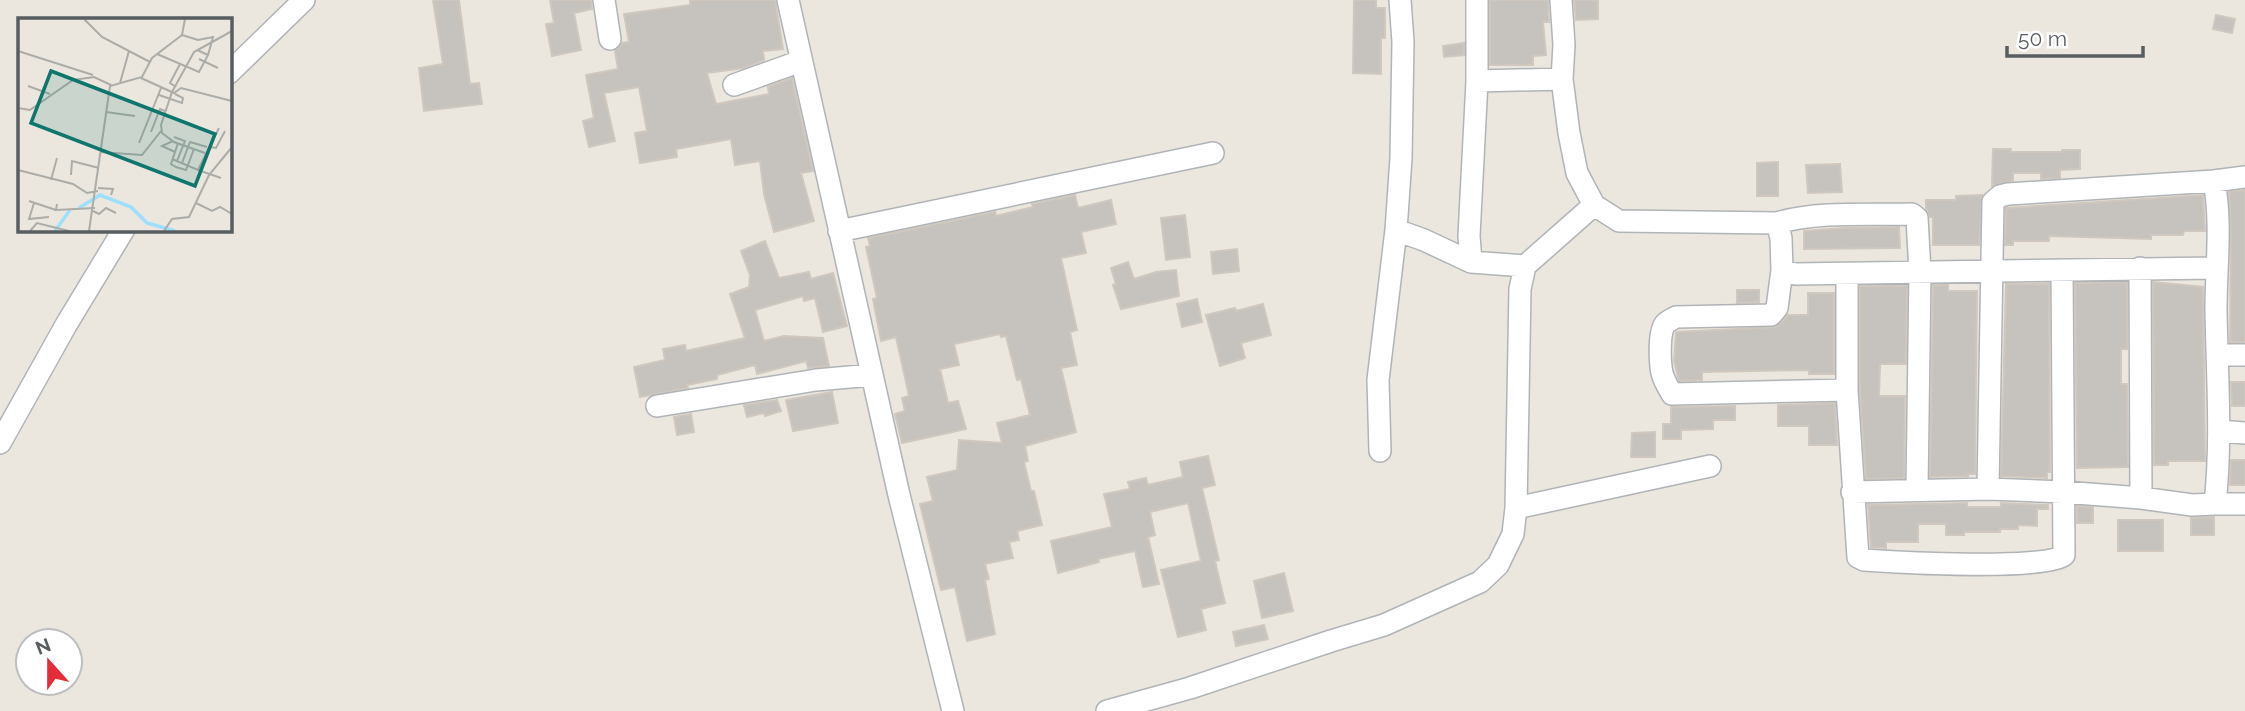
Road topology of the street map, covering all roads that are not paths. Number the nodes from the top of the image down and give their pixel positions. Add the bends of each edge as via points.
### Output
1 (304, 0) edge
2 (604, 0) edge
3 (1400, 0) edge
4 (1477, 0) edge
5 (1561, 0) edge
6 (795, 1) edge
7 (610, 38) dead end
8 (801, 61) junction
9 (231, 72) edge
10 (1562, 79) junction
11 (1477, 81) junction
12 (734, 85) dead end
13 (1213, 153) dead end
14 (2245, 177) edge
15 (2214, 181) junction
16 (1594, 205) junction
17 (1777, 223) junction
18 (1396, 230) junction
19 (123, 231) edge
20 (839, 231) junction
21 (1471, 262) junction
22 (1525, 266) junction
23 (2140, 268) junction
24 (2216, 268) junction
25 (1782, 270) junction
26 (1992, 270) junction
27 (2062, 270) junction
28 (1920, 272) junction
29 (1847, 274) junction
30 (2218, 355) junction
31 (2245, 355) edge
32 (872, 375) junction
33 (1847, 390) junction
34 (657, 406) dead end
35 (2219, 431) junction
36 (2245, 433) edge
37 (0, 443) edge
38 (1380, 451) dead end
39 (1710, 466) dead end
40 (1917, 489) junction
41 (1988, 489) junction
42 (1852, 492) junction
43 (2063, 492) junction
44 (2141, 498) junction
45 (2245, 504) edge
46 (2215, 505) junction
47 (1516, 508) junction
48 (953, 711) edge
49 (1107, 711) edge

1 - 9 street
2 - 7 street
3 - 18 street via 1401,158
4 - 11 street
5 - 10 street
6 - 8 street
8 - 12 street
8 - 20 street
10 - 11 street
10 - 16 street via 1577,173
11 - 21 street
13 - 20 street
14 - 15 street
15 - 24 street via 2219,206
15 - 26 street via 2000,196 1992,209
16 - 17 street via 1619,221
16 - 22 street
17 - 25 street
17 - 28 street via 1814,217 1915,215
18 - 21 street
18 - 38 street via 1378,380
19 - 37 street
20 - 32 street
21 - 22 street
22 - 47 street via 1520,289
23 - 24 street
23 - 27 street
23 - 44 street
24 - 30 street
25 - 29 street
25 - 33 street via 1777,309 1771,315 1676,317 1665,323 1660,349 1667,385 1672,394 1699,395
26 - 27 street
26 - 28 street
26 - 41 street
27 - 43 street
28 - 29 street
28 - 40 street
29 - 33 street
30 - 31 street
30 - 35 street
32 - 34 street
32 - 48 street
33 - 42 street
35 - 36 street
35 - 46 street
39 - 47 street
40 - 41 street
40 - 42 street
41 - 43 street
42 - 43 street via 1860,559 1936,565 2059,559 2064,555
43 - 44 street
44 - 46 street
45 - 46 street
47 - 49 street via 1513,534 1498,565 1467,588 1384,625

